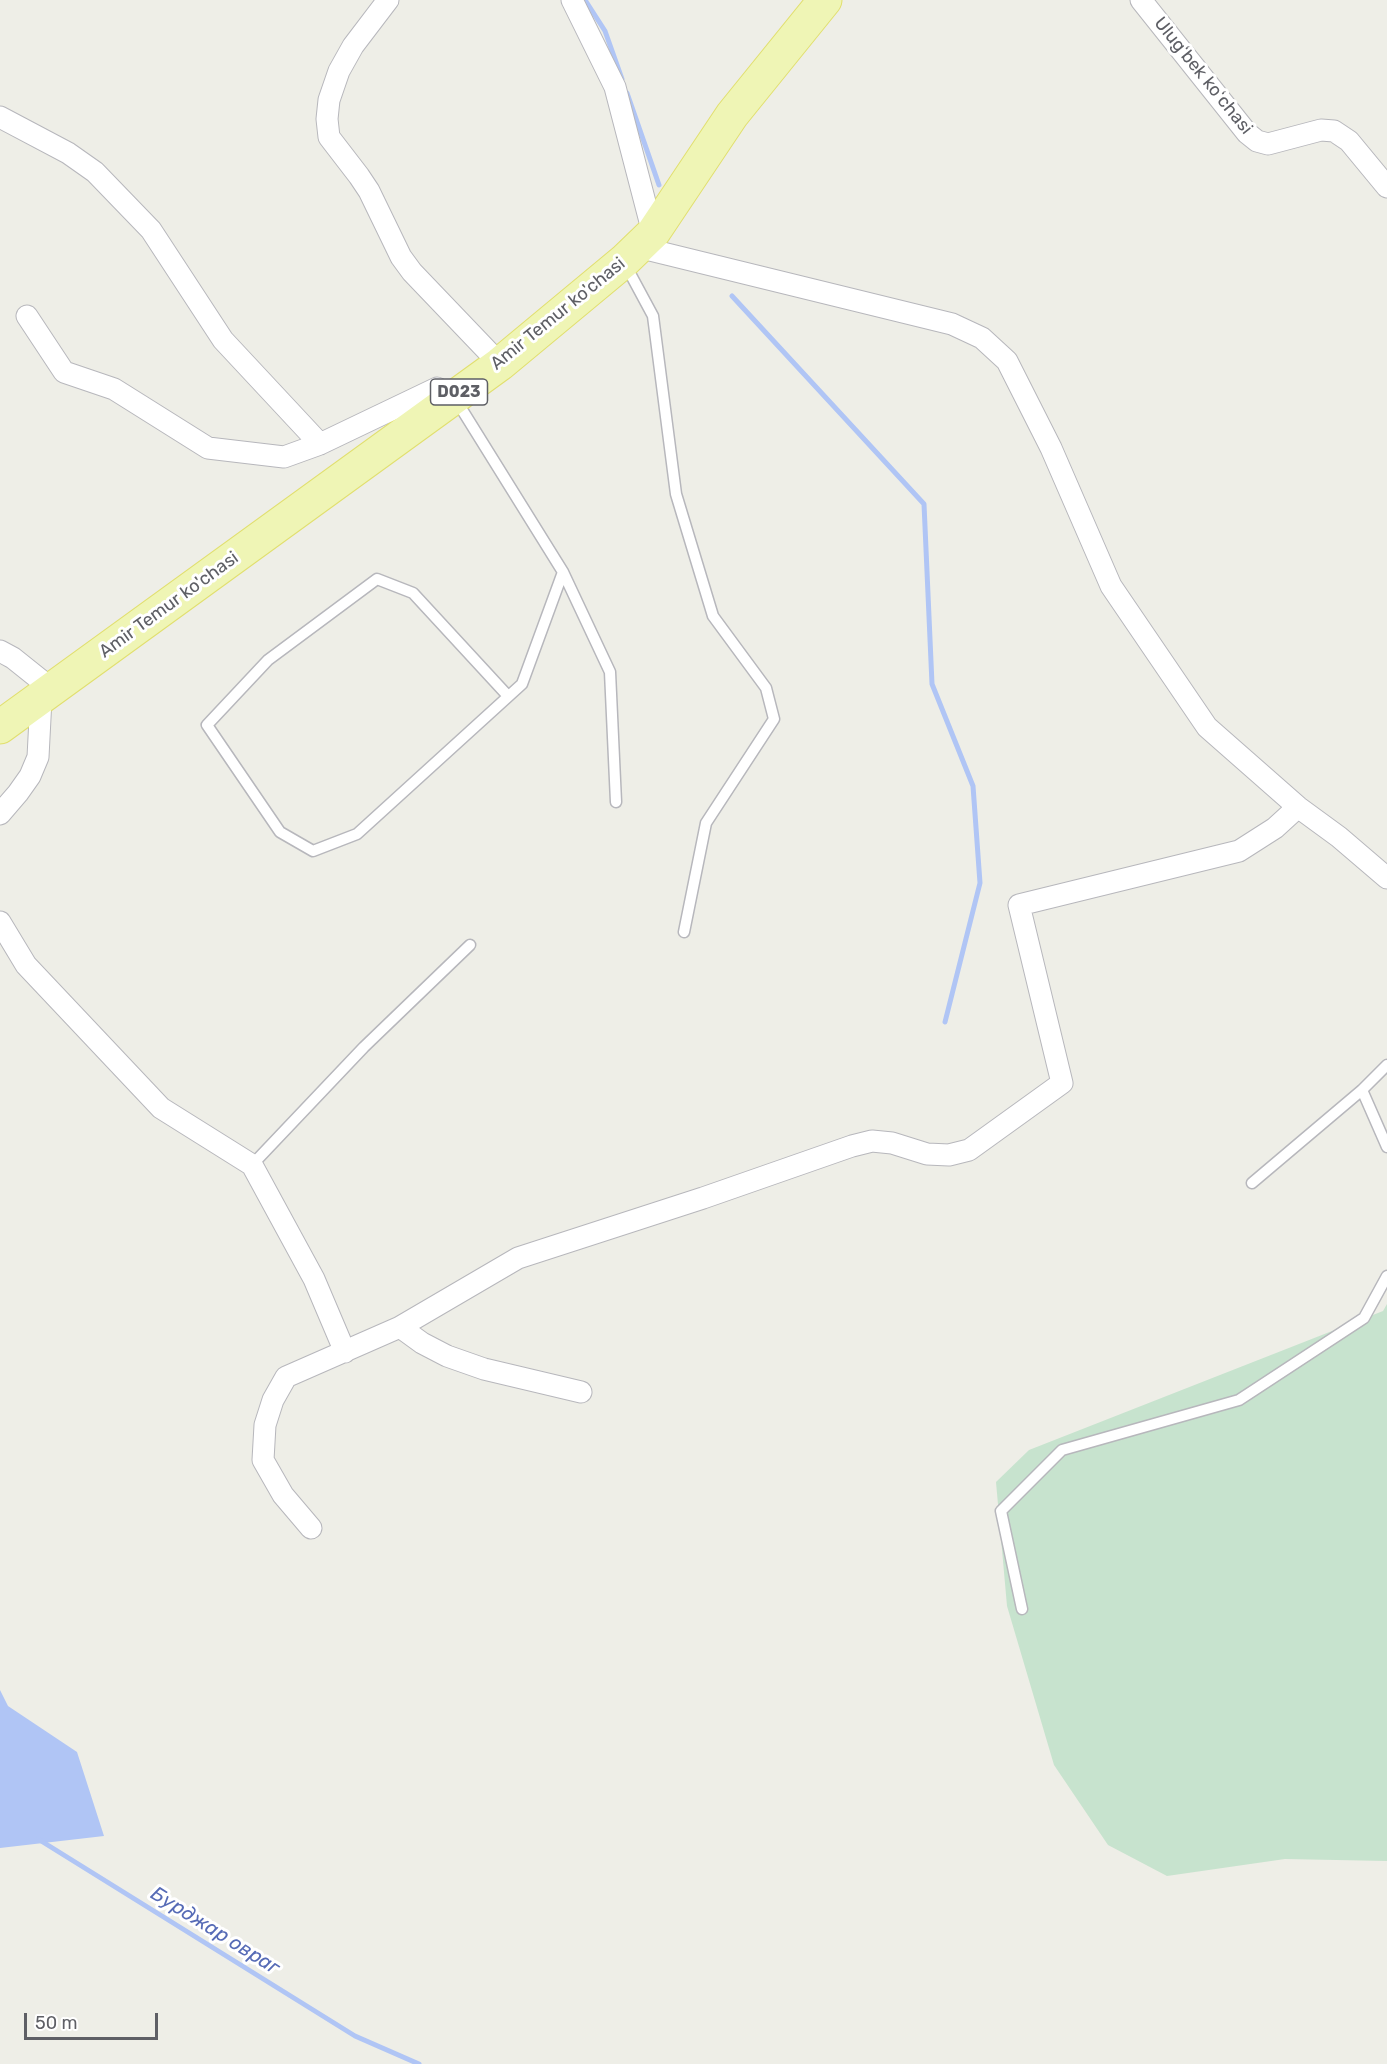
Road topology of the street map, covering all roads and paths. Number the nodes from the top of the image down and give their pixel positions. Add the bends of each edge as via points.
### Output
1 (388, 0) edge
2 (572, 0) edge
3 (825, 0) edge
4 (1142, 0) edge
5 (0, 117) edge
6 (1387, 187) edge
7 (638, 247) junction
8 (27, 315) dead end
9 (500, 364) junction
10 (453, 397) junction
11 (320, 444) junction
12 (563, 572) junction
13 (0, 651) edge
14 (508, 696) junction
15 (29, 707) edge
16 (616, 802) dead end
17 (1298, 807) junction
18 (0, 814) edge
19 (1387, 878) edge
20 (0, 921) edge
21 (684, 932) dead end
22 (470, 945) dead end
23 (1387, 1065) edge
24 (1362, 1090) junction
25 (1387, 1147) edge
26 (252, 1164) junction
27 (1252, 1183) dead end
28 (1387, 1276) edge
29 (400, 1327) junction
30 (345, 1352) junction
31 (581, 1392) dead end
32 (310, 1528) dead end
33 (1023, 1609) dead end

1 - 9 street via 339,71 327,119 329,137 359,176 400,257
2 - 7 street via 615,87
3 - 7 main road, Amir Temur ko'chasi / D023 via 732,115
4 - 6 street, Ulugʻbek koʻchasi via 1246,133 1268,144 1321,130 1334,131 1349,141
5 - 11 street via 95,172 151,230 223,340
7 - 9 main road, Amir Temur ko'chasi / D023
7 - 17 street via 952,324 982,338 1007,361 1051,448 1111,586 1207,727
7 - 21 lane via 653,316 676,494 713,616 766,688 774,719 706,823
8 - 11 street via 64,372 114,389 208,448 284,457
9 - 10 main road, Amir Temur ko'chasi / D023
10 - 11 street via 437,388
10 - 12 lane
10 - 15 main road, Amir Temur ko'chasi / D023
12 - 14 lane via 522,684
12 - 16 lane via 610,672
13 - 15 street via 13,658
14 - 14 lane via 413,593 378,579 268,660 207,725 280,832 313,851 357,834
15 - 18 street via 38,758 24,785
17 - 19 street
17 - 29 street via 1275,828 1239,851 1019,905 1062,1083 969,1150 949,1155 927,1154 872,1141 852,1146 518,1258
20 - 26 street via 26,965 161,1108
22 - 26 lane via 364,1047
23 - 24 lane
24 - 25 lane
24 - 27 lane
26 - 30 street via 314,1279
28 - 33 lane via 1364,1318 1239,1400 1062,1450 1001,1511
29 - 30 street
29 - 31 street via 456,1359
30 - 32 street via 286,1377 265,1425 263,1460 283,1495

